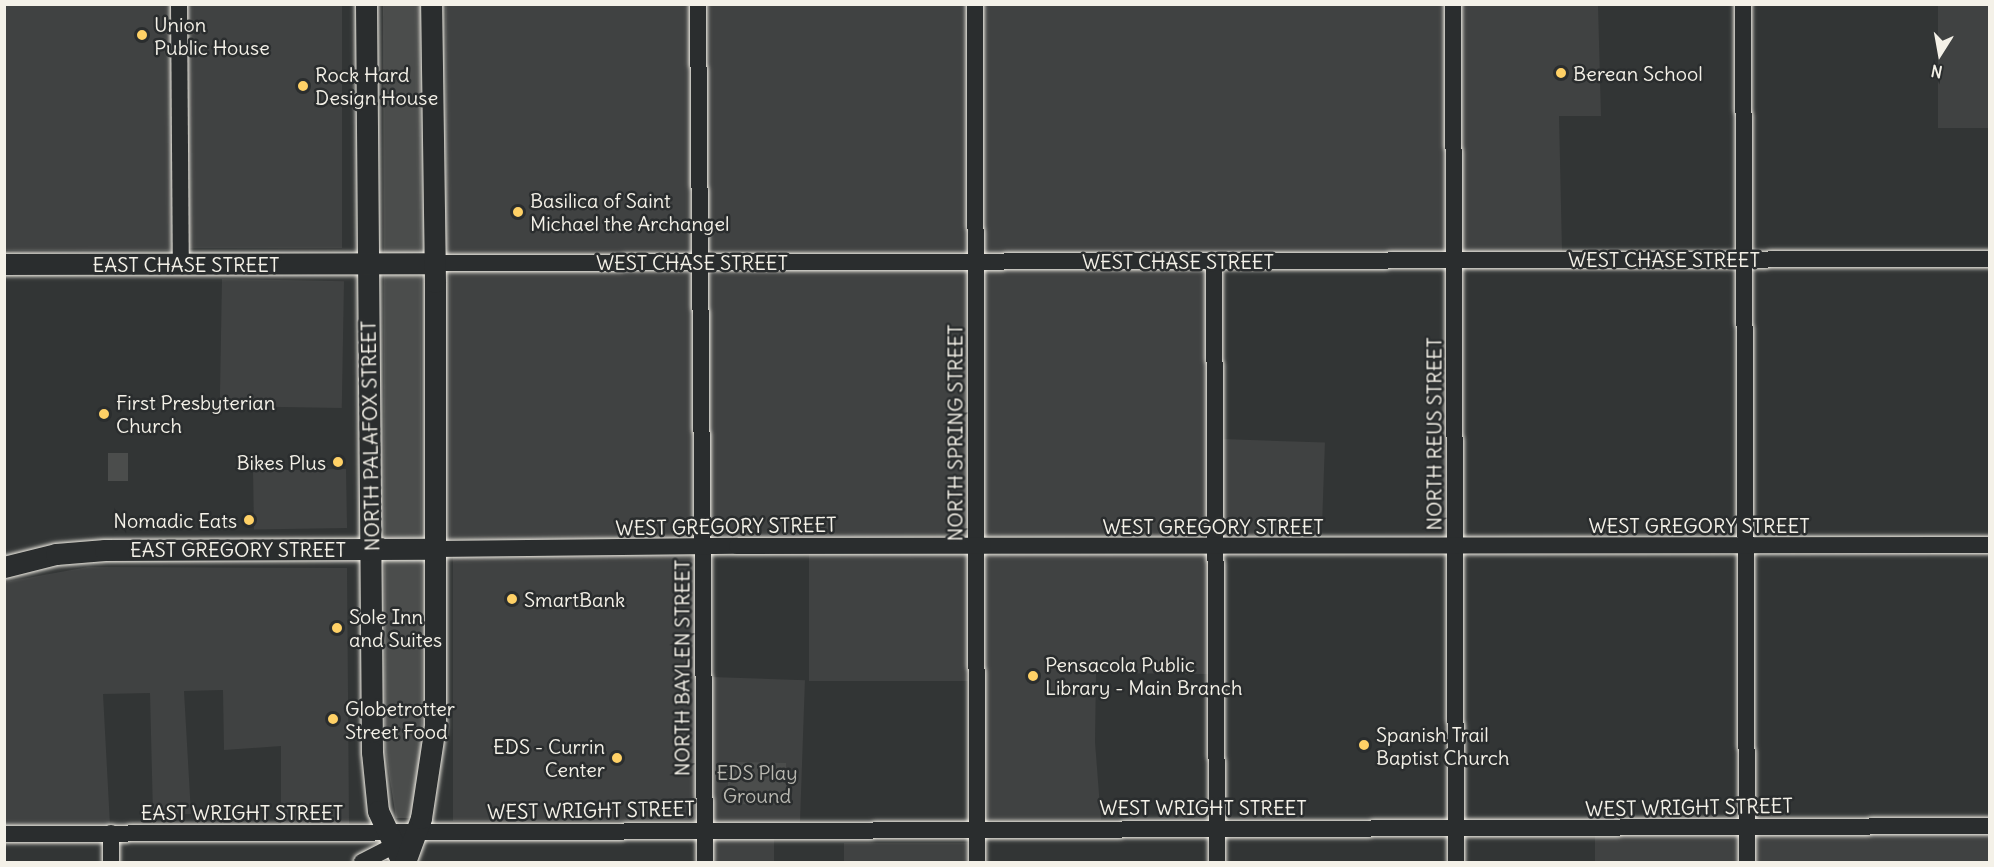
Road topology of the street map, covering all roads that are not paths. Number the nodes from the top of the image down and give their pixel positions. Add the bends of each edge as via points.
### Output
1 (179, 4) edge
2 (366, 4) edge
3 (431, 4) edge
4 (698, 4) edge
5 (975, 4) edge
6 (1453, 4) edge
7 (1743, 4) edge
8 (1744, 259) junction
9 (1989, 259) edge
10 (1454, 260) junction
11 (1214, 261) junction
12 (700, 262) junction
13 (976, 262) junction
14 (367, 263) junction
15 (435, 263) junction
16 (4, 264) edge
17 (181, 264) junction
18 (1989, 544) edge
19 (1746, 545) junction
20 (976, 546) junction
21 (1455, 546) junction
22 (702, 547) junction
23 (1215, 547) junction
24 (371, 549) junction
25 (436, 549) junction
26 (4, 557) edge
27 (42, 557) junction
28 (4, 567) edge
29 (1989, 826) edge
30 (1747, 827) junction
31 (1216, 828) junction
32 (1456, 828) junction
33 (704, 829) junction
34 (976, 829) junction
35 (111, 833) junction
36 (417, 833) junction
37 (4, 834) edge
38 (397, 851) edge
39 (111, 862) edge
40 (362, 862) edge
41 (705, 862) edge
42 (977, 862) edge
43 (1216, 862) edge
44 (1456, 862) edge
45 (1747, 862) edge

1 - 17 street
2 - 14 main road, NORTH PALAFOX STREET
3 - 15 main road
4 - 12 street, NORTH BAYLEN STREET
5 - 13 street, NORTH SPRING STREET
6 - 10 street, NORTH REUS STREET
7 - 8 street
8 - 9 street, WEST CHASE STREET
8 - 10 street, WEST CHASE STREET
8 - 19 street
10 - 11 street, WEST CHASE STREET
10 - 21 street, NORTH REUS STREET
11 - 13 street, WEST CHASE STREET
11 - 23 street
12 - 13 street, WEST CHASE STREET
12 - 15 street, WEST CHASE STREET
12 - 22 street, NORTH BAYLEN STREET
13 - 20 street, NORTH SPRING STREET
14 - 15 main road, WEST CHASE STREET
14 - 17 main road, EAST CHASE STREET
14 - 24 main road, NORTH PALAFOX STREET
15 - 25 main road
16 - 17 main road, EAST CHASE STREET
18 - 19 street, WEST GREGORY STREET
19 - 21 street, WEST GREGORY STREET
19 - 30 street
20 - 22 street, WEST GREGORY STREET
20 - 23 street, WEST GREGORY STREET
20 - 34 street, NORTH SPRING STREET
21 - 23 street, WEST GREGORY STREET
21 - 32 street, NORTH REUS STREET
22 - 25 street, WEST GREGORY STREET
22 - 33 street, NORTH BAYLEN STREET
23 - 31 street
24 - 25 main road, EAST GREGORY STREET
24 - 27 main road, EAST GREGORY STREET via 122,549
24 - 38 main road, NORTH PALAFOX STREET via 372,752 378,812
25 - 36 main road via 435,725
26 - 27 street, EAST GREGORY STREET
27 - 28 main road, EAST GREGORY STREET
29 - 30 street, WEST WRIGHT STREET
30 - 32 street, WEST WRIGHT STREET
30 - 45 street
31 - 32 street, WEST WRIGHT STREET
31 - 34 street, WEST WRIGHT STREET
31 - 43 street
32 - 44 street, NORTH REUS STREET
33 - 34 street, WEST WRIGHT STREET
33 - 36 street, WEST WRIGHT STREET
33 - 41 street, NORTH BAYLEN STREET
34 - 42 street, NORTH SPRING STREET
35 - 37 street, EAST WRIGHT STREET
35 - 38 street, EAST WRIGHT STREET
35 - 39 street
36 - 38 main road
36 - 38 street, EAST WRIGHT STREET
38 - 40 street, EAST WRIGHT STREET

